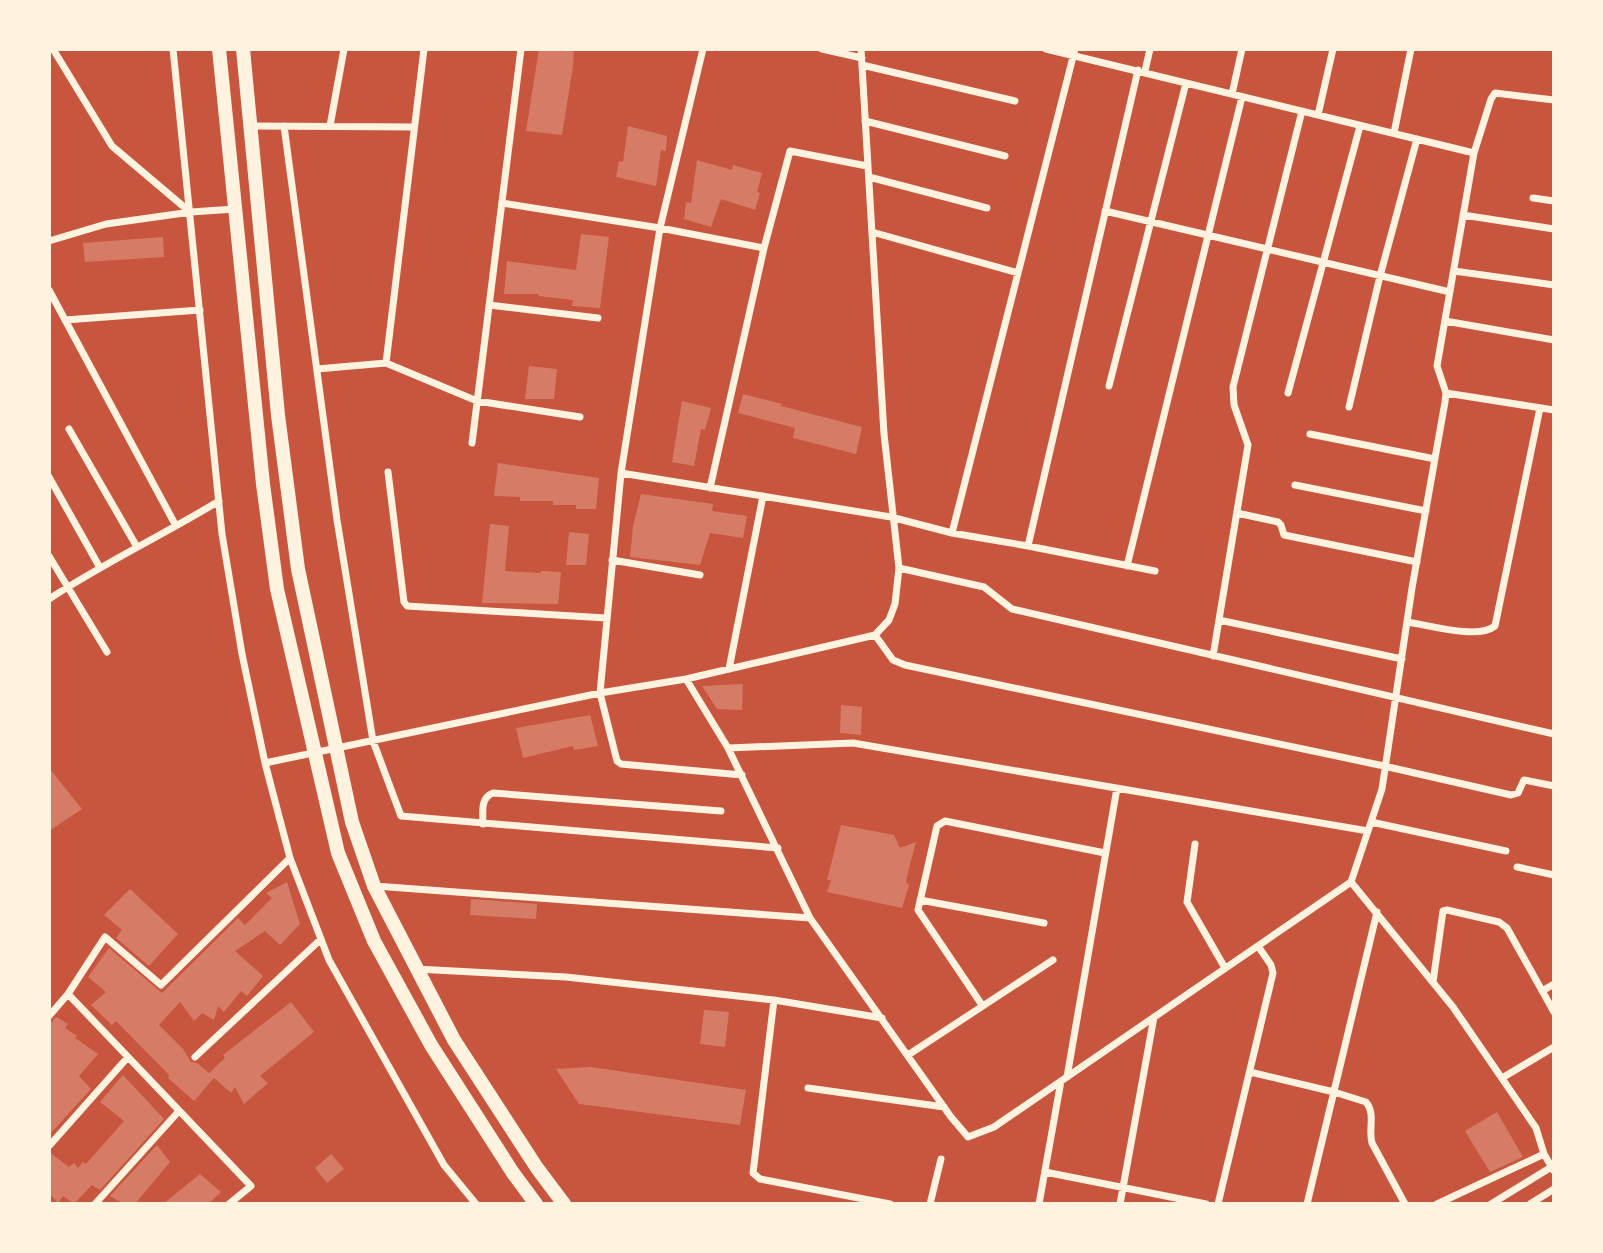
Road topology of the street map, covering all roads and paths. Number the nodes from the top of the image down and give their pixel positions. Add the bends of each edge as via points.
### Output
1 (53, 49) edge
2 (173, 49) edge
3 (219, 49) edge
4 (243, 49) edge
5 (344, 49) edge
6 (424, 49) edge
7 (521, 49) edge
8 (703, 49) edge
9 (821, 49) edge
10 (1046, 49) edge
11 (1150, 49) edge
12 (1242, 49) edge
13 (1333, 49) edge
14 (1411, 49) edge
15 (1075, 52) edge
16 (862, 57) edge
17 (1141, 71) junction
18 (1186, 83) junction
19 (1232, 94) junction
20 (1242, 97) junction
21 (1554, 100) edge
22 (1015, 102) dead end
23 (1302, 111) junction
24 (1318, 115) junction
25 (865, 121) junction
26 (1360, 125) junction
27 (251, 126) junction
28 (284, 126) junction
29 (330, 126) junction
30 (414, 127) junction
31 (1394, 133) junction
32 (1417, 139) junction
33 (1474, 153) junction
34 (1005, 156) dead end
35 (867, 166) junction
36 (869, 177) junction
37 (1533, 198) dead end
38 (1554, 201) edge
39 (502, 203) junction
40 (987, 208) dead end
41 (235, 209) junction
42 (1105, 211) junction
43 (191, 212) junction
44 (1463, 215) junction
45 (1151, 222) junction
46 (660, 228) junction
47 (1554, 229) edge
48 (872, 232) junction
49 (1209, 236) junction
50 (49, 241) edge
51 (764, 248) junction
52 (1266, 250) junction
53 (1322, 263) junction
54 (1454, 271) junction
55 (1018, 273) junction
56 (1380, 276) junction
57 (1554, 285) edge
58 (49, 290) edge
59 (1450, 292) junction
60 (489, 305) junction
61 (200, 310) junction
62 (598, 318) dead end
63 (65, 320) junction
64 (1445, 321) junction
65 (1554, 340) edge
66 (386, 363) junction
67 (317, 369) junction
68 (1109, 386) dead end
69 (1288, 393) dead end
70 (1446, 393) junction
71 (477, 401) junction
72 (1349, 407) dead end
73 (1540, 408) junction
74 (1554, 410) edge
75 (580, 418) dead end
76 (69, 429) dead end
77 (1310, 434) dead end
78 (472, 443) dead end
79 (1435, 458) junction
80 (388, 472) dead end
81 (621, 473) junction
82 (49, 477) edge
83 (1295, 485) dead end
84 (710, 488) junction
85 (762, 496) junction
86 (219, 501) junction
87 (1426, 511) junction
88 (1237, 513) junction
89 (891, 517) junction
90 (176, 526) junction
91 (952, 533) junction
92 (1028, 546) junction
93 (137, 547) junction
94 (49, 556) edge
95 (612, 560) junction
96 (1417, 562) junction
97 (99, 566) junction
98 (1128, 566) junction
99 (899, 568) junction
100 (1155, 571) dead end
101 (699, 575) dead end
102 (67, 587) junction
103 (49, 599) edge
104 (606, 618) junction
105 (1219, 620) junction
106 (1407, 622) junction
107 (875, 635) junction
108 (107, 652) dead end
109 (1213, 656) junction
110 (1402, 659) junction
111 (729, 669) junction
112 (686, 679) junction
113 (600, 693) junction
114 (1395, 698) junction
115 (1554, 734) edge
116 (373, 741) junction
117 (729, 748) junction
118 (336, 749) junction
119 (315, 753) junction
120 (265, 763) junction
121 (1384, 766) junction
122 (741, 775) junction
123 (1554, 786) edge
124 (1117, 788) junction
125 (720, 811) dead end
126 (1371, 822) junction
127 (483, 824) junction
128 (1368, 831) junction
129 (1195, 844) dead end
130 (778, 848) junction
131 (1506, 851) dead end
132 (1105, 853) junction
133 (290, 858) junction
134 (1517, 867) dead end
135 (1554, 875) edge
136 (1351, 882) junction
137 (374, 886) junction
138 (920, 900) junction
139 (1377, 912) junction
140 (810, 918) junction
141 (1044, 923) dead end
142 (321, 939) junction
143 (1258, 946) junction
144 (1053, 960) dead end
145 (1225, 968) junction
146 (416, 969) junction
147 (1433, 982) junction
148 (1554, 984) edge
149 (1542, 991) junction
150 (68, 994) junction
151 (774, 1000) junction
152 (982, 1004) junction
153 (1554, 1012) edge
154 (49, 1016) edge
155 (1154, 1017) junction
156 (882, 1018) junction
157 (1554, 1047) edge
158 (908, 1055) junction
159 (195, 1056) dead end
160 (128, 1057) junction
161 (1250, 1072) junction
162 (1502, 1078) junction
163 (1064, 1079) junction
164 (808, 1088) dead end
165 (1334, 1092) junction
166 (944, 1107) junction
167 (179, 1111) junction
168 (49, 1146) edge
169 (1544, 1154) junction
170 (941, 1159) dead end
171 (1553, 1168) edge
172 (1045, 1172) junction
173 (1122, 1187) junction
174 (1554, 1189) edge
175 (95, 1204) edge
176 (230, 1204) edge
177 (477, 1204) edge
178 (536, 1204) edge
179 (564, 1204) edge
180 (890, 1204) edge
181 (930, 1204) edge
182 (1039, 1204) edge
183 (1120, 1204) edge
184 (1206, 1204) edge
185 (1218, 1204) edge
186 (1307, 1204) edge
187 (1405, 1204) edge
188 (1437, 1204) edge
189 (1491, 1204) edge
190 (1530, 1204) edge

1 - 43 street via 112,146
2 - 43 street
3 - 41 highway
4 - 27 highway
5 - 29 street
6 - 30 street
7 - 39 street
8 - 46 street
9 - 16 street
10 - 15 street
11 - 17 street
12 - 19 street
13 - 24 street
14 - 31 street
15 - 17 street
15 - 55 street
16 - 22 street
16 - 25 street
17 - 18 street
17 - 42 street
18 - 19 street
18 - 45 street
19 - 20 street
20 - 23 street
20 - 49 street
21 - 33 street via 1494,93
23 - 24 street
23 - 52 street
24 - 26 street
25 - 34 street
25 - 35 street
26 - 31 street
26 - 53 street
27 - 28 street
27 - 118 highway via 278,415 298,569
28 - 29 street
28 - 67 street
29 - 30 street
30 - 66 street
31 - 32 street
32 - 33 street
32 - 56 street
33 - 44 street
35 - 36 street
35 - 51 street via 790,151
36 - 40 street
36 - 48 street
37 - 38 street
39 - 46 street
39 - 60 street
41 - 43 street
41 - 119 highway via 277,589
42 - 45 street
42 - 92 street
43 - 50 street via 106,224
43 - 61 street
44 - 47 street
44 - 54 street
45 - 49 street
45 - 68 street
46 - 51 street
46 - 81 street
48 - 55 street
48 - 89 street
49 - 52 street
49 - 98 street
51 - 84 street
52 - 53 street
52 - 88 street via 1233,387 1234,405 1248,445
53 - 56 street
53 - 69 street
54 - 57 street
54 - 59 street
55 - 91 street
56 - 59 street
56 - 72 street
58 - 63 street
59 - 64 street
60 - 62 street
60 - 71 street
61 - 63 street
61 - 86 street
63 - 90 street
64 - 65 street
64 - 70 street via 1437,366
66 - 67 street
66 - 71 street
67 - 116 street
70 - 73 street
70 - 79 street
71 - 75 street
71 - 78 street
73 - 74 street
73 - 106 street via 1495,626 1476,633
76 - 93 street
77 - 79 street
79 - 87 street
80 - 104 street via 407,606
81 - 84 street
81 - 95 street
82 - 97 street
83 - 87 street
84 - 85 street
85 - 89 street
85 - 111 street
86 - 90 street
86 - 120 street via 242,653
87 - 96 street
88 - 96 street via 1278,522 1284,535
88 - 105 street
89 - 91 street
89 - 99 street
90 - 93 street
91 - 92 street
92 - 98 street
93 - 97 street
94 - 102 street
95 - 101 street
95 - 104 street
96 - 106 street
97 - 102 street
98 - 100 street
99 - 107 street via 895,604 889,620
99 - 109 street via 984,587 1012,609
102 - 103 street
102 - 108 street
104 - 113 street
105 - 109 street
105 - 110 street
106 - 110 street
107 - 111 street
107 - 121 street via 893,660 905,665
109 - 114 street
110 - 114 street
111 - 112 street
112 - 113 street
112 - 117 street
113 - 116 street
113 - 122 street via 621,764
114 - 115 street
114 - 121 street
116 - 118 street
116 - 127 street via 401,816
117 - 122 street
117 - 124 street via 853,743
118 - 119 street
118 - 137 highway via 352,822
119 - 120 street
119 - 178 highway via 338,853 374,941 431,1045
120 - 133 street
121 - 123 street via 1511,795 1518,793 1524,780
121 - 126 street
122 - 130 street
124 - 128 street
124 - 132 street
125 - 127 street via 493,793 484,800
126 - 128 street
126 - 131 street
127 - 130 street
128 - 136 street
129 - 145 street via 1186,902
130 - 140 street
132 - 138 street via 946,821 937,826
132 - 163 street
133 - 142 street
133 - 150 street via 161,985 106,937
134 - 135 street
136 - 139 street
136 - 143 street
137 - 140 street
137 - 146 highway
138 - 141 street
138 - 152 street via 919,914
139 - 147 street
139 - 165 street
140 - 156 street
142 - 159 street
142 - 177 street via 444,1164
143 - 145 street
143 - 161 street via 1273,969
144 - 152 street
145 - 155 street
146 - 151 street via 566,976
146 - 179 highway via 454,1040
147 - 149 street via 1442,915 1447,910 1504,924
147 - 162 street
148 - 149 street
149 - 153 street
150 - 154 street
150 - 160 street
151 - 156 street
151 - 180 street via 753,1173 760,1179
152 - 158 street
155 - 163 street
155 - 173 street
156 - 158 street
157 - 162 street
158 - 166 street
160 - 167 street
160 - 168 street
161 - 165 street
161 - 185 street
162 - 169 street via 1536,1128
163 - 166 street via 994,1127 968,1136
163 - 172 street
164 - 166 street
165 - 186 street
165 - 187 street via 1370,1107 1372,1143
167 - 175 street
167 - 176 street via 251,1186
169 - 171 street
169 - 188 street
170 - 181 street
171 - 189 street
172 - 173 street
172 - 182 street
173 - 183 street
173 - 184 street
174 - 190 street

